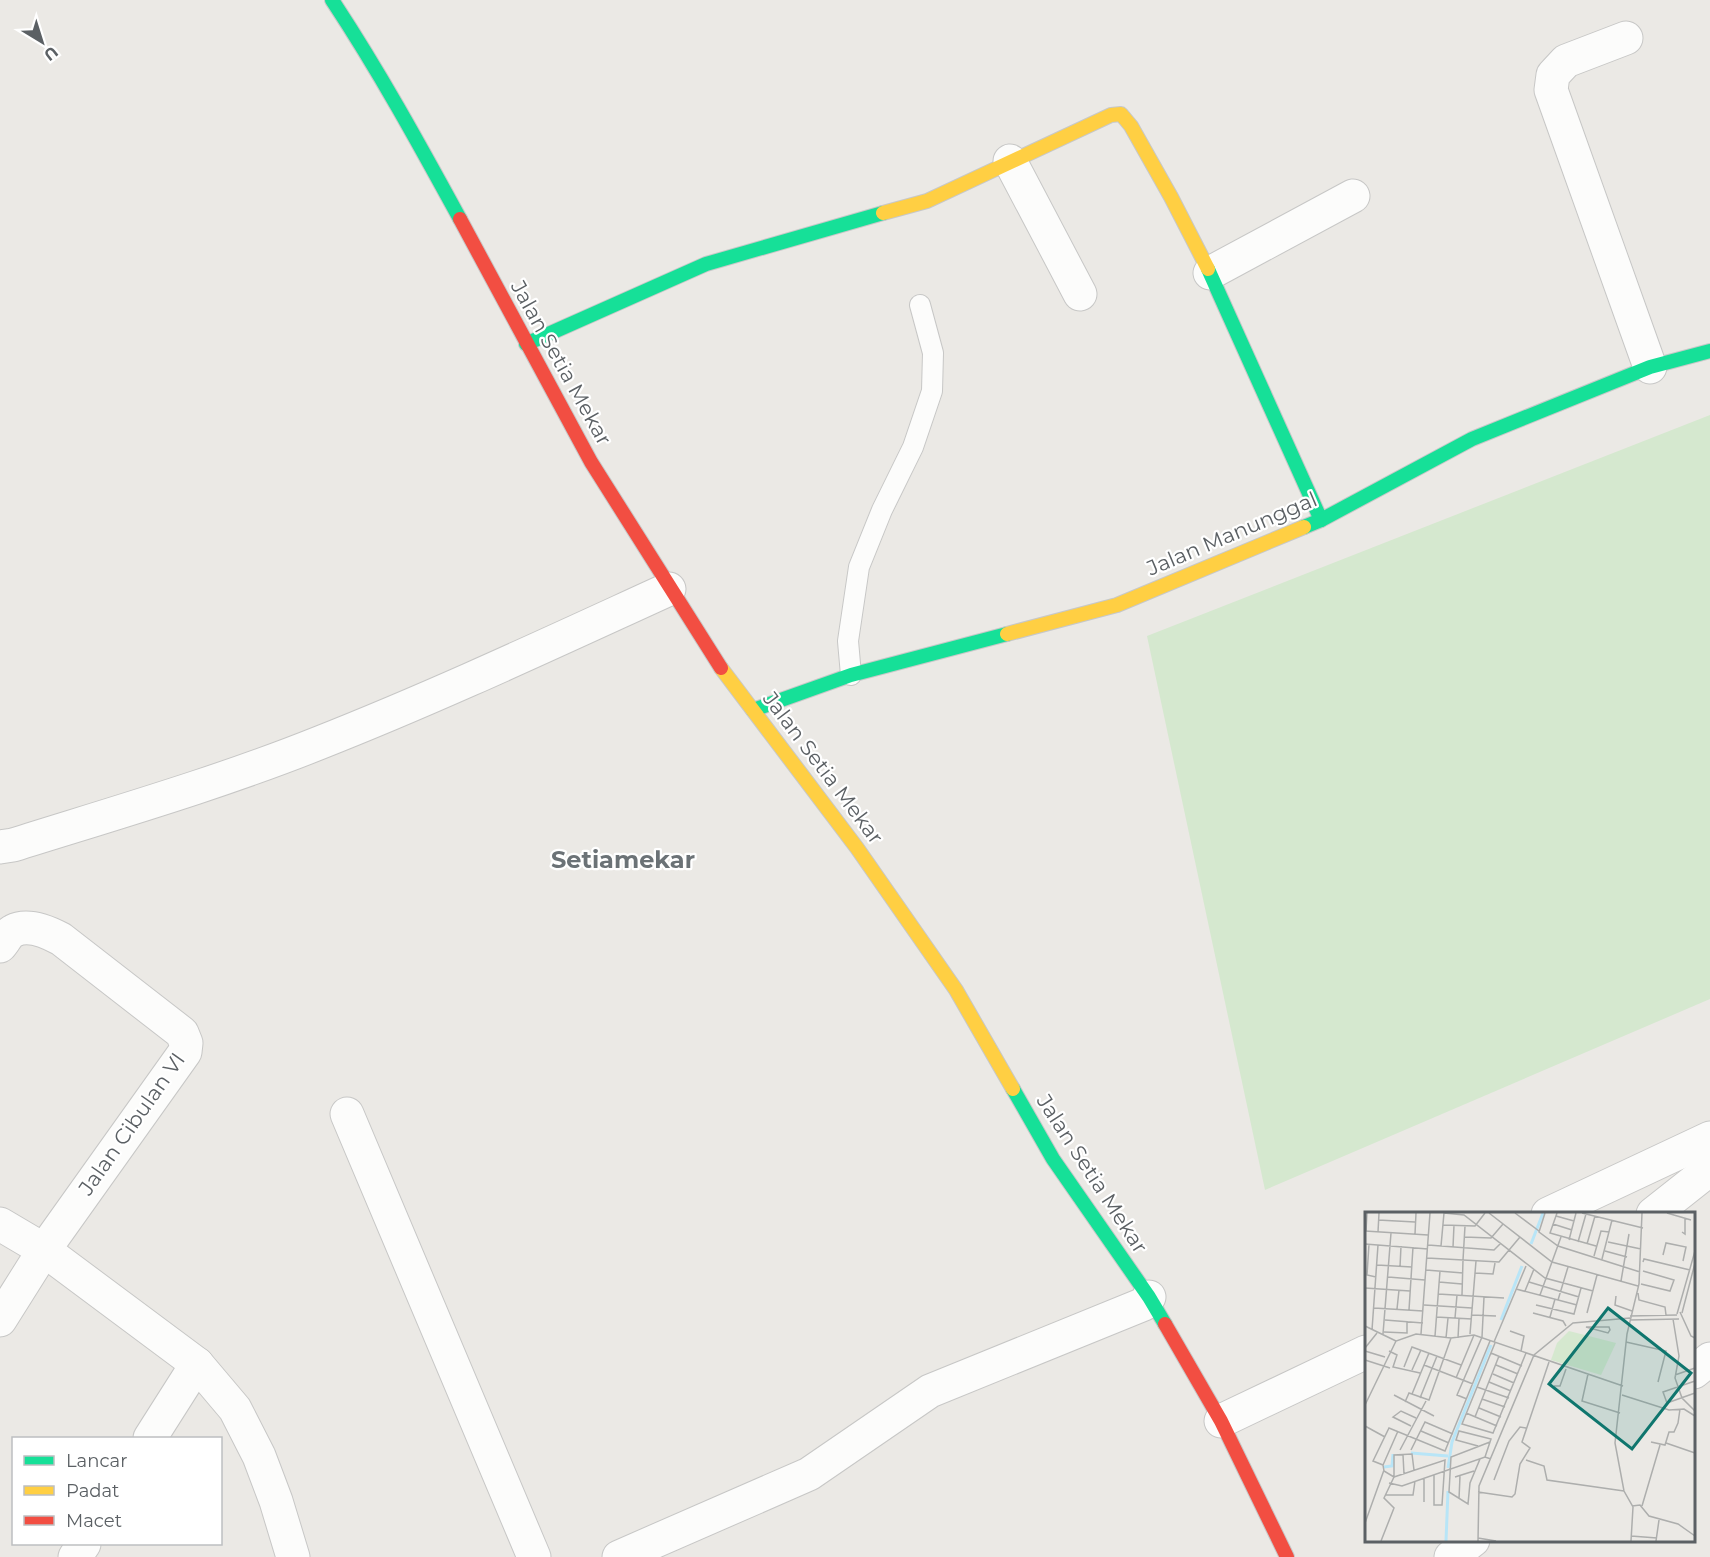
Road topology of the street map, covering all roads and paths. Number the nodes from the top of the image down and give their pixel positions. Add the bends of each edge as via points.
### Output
1 (332, 0) edge
2 (1626, 38) dead end
3 (1010, 161) junction
4 (1353, 196) dead end
5 (1210, 273) junction
6 (1080, 294) dead end
7 (920, 305) dead end
8 (526, 344) junction
9 (1710, 351) edge
10 (1650, 367) junction
11 (1321, 520) junction
12 (669, 589) junction
13 (850, 675) junction
14 (753, 710) junction
15 (0, 847) edge
16 (0, 946) edge
17 (347, 1114) dead end
18 (1710, 1138) edge
19 (1710, 1169) edge
20 (1552, 1212) edge
21 (1656, 1212) edge
22 (0, 1224) edge
23 (44, 1250) junction
24 (1149, 1297) junction
25 (0, 1320) edge
26 (1365, 1352) edge
27 (1710, 1359) edge
28 (197, 1364) junction
29 (1695, 1371) edge
30 (1221, 1421) junction
31 (151, 1437) edge
32 (1470, 1542) edge
33 (293, 1557) edge
34 (534, 1557) edge
35 (620, 1557) edge
36 (1287, 1557) edge
37 (1451, 1557) edge

1 - 8 street, Jalan Setia Mekar via 398,105
2 - 10 street via 1566,61 1553,75 1551,90
3 - 5 street via 1121,114
3 - 6 street
3 - 8 street via 927,201 706,264
4 - 5 street
5 - 11 street
7 - 13 lane via 933,353 932,391 913,447 859,567 848,641
8 - 12 street, Jalan Setia Mekar via 591,462
9 - 10 street, Jalan Manunggal
10 - 11 street, Jalan Manunggal via 1472,439
11 - 13 street, Jalan Manunggal via 1117,605
12 - 14 street, Jalan Setia Mekar
12 - 15 street via 318,744 178,793
13 - 14 street, Jalan Manunggal
14 - 24 street, Jalan Setia Mekar via 857,848 956,990 1053,1159
16 - 23 street, Jalan Cibulan VI via 12,931 27,928 54,936 182,1033 186,1043 185,1052
17 - 34 street
18 - 20 street
19 - 21 street
22 - 23 street
23 - 25 street
23 - 28 street
24 - 30 street, Jalan Setia Mekar
24 - 35 street via 1144,1304 930,1391 808,1474
26 - 30 street
27 - 29 street
28 - 31 street
28 - 33 street via 235,1409 259,1456
30 - 36 street, Jalan Setia Mekar
32 - 37 street

